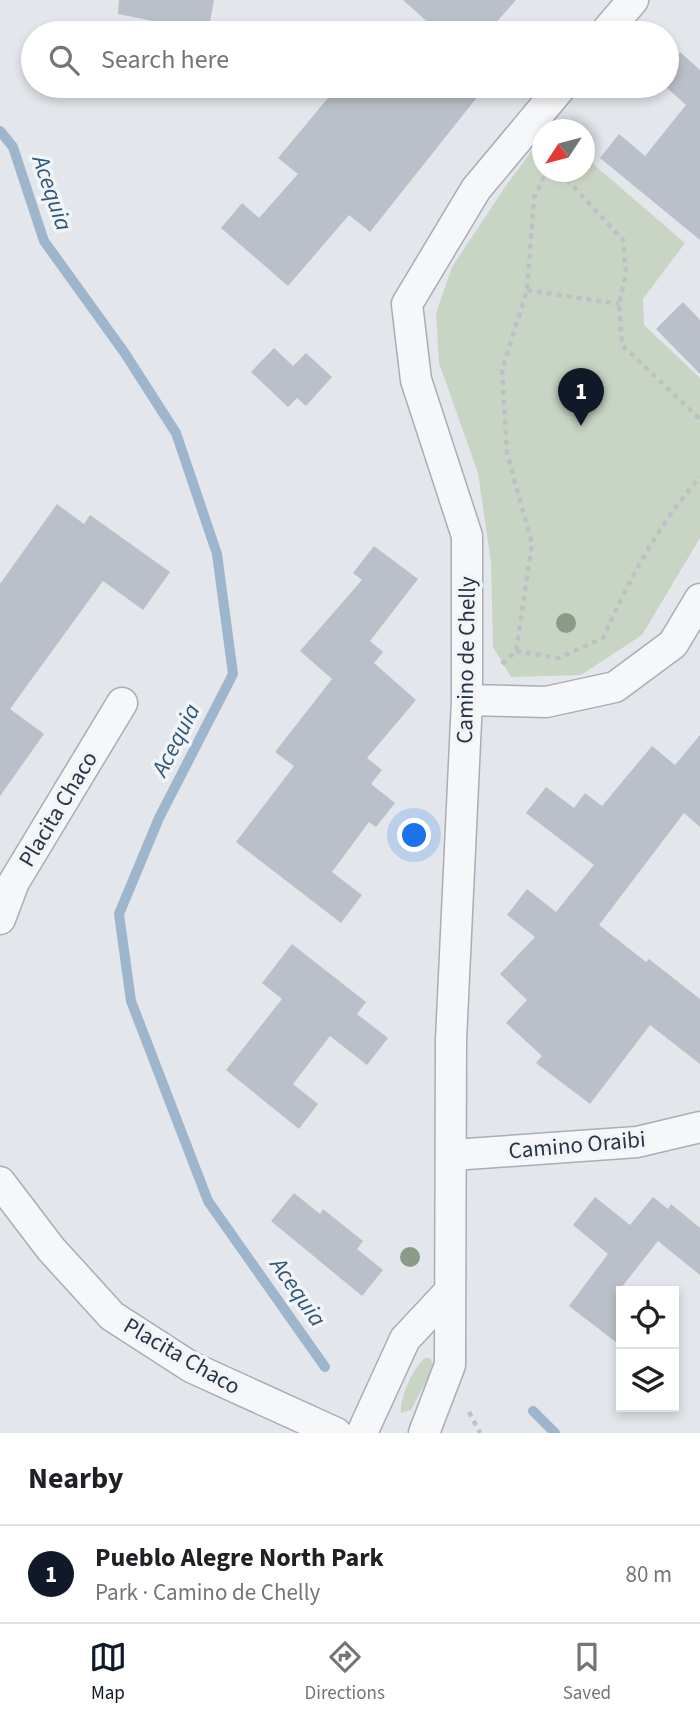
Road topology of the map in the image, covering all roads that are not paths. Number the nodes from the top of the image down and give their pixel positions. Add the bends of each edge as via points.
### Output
1 (633, 0) edge
2 (615, 21) edge
3 (552, 98) edge
4 (700, 599) edge
5 (467, 700) junction
6 (122, 703) dead end
7 (0, 919) edge
8 (700, 1127) edge
9 (453, 1155) junction
10 (0, 1182) edge
11 (449, 1292) junction
12 (335, 1433) edge
13 (362, 1433) edge
14 (424, 1433) edge

1 - 2 street
3 - 5 street, Camino de Chelly via 476,189 407,304 416,380 467,536
4 - 5 street via 673,644 615,687 546,702
5 - 9 street, Camino de Chelly via 451,1040
6 - 7 street, Placita Chaco via 14,882
8 - 9 street, Camino Oraibi via 637,1142
9 - 11 street, Camino de Chelly
10 - 12 street, Placita Chaco via 51,1249 112,1316 191,1367
11 - 13 street via 405,1339
11 - 14 street, Camino de Chelly via 450,1365

